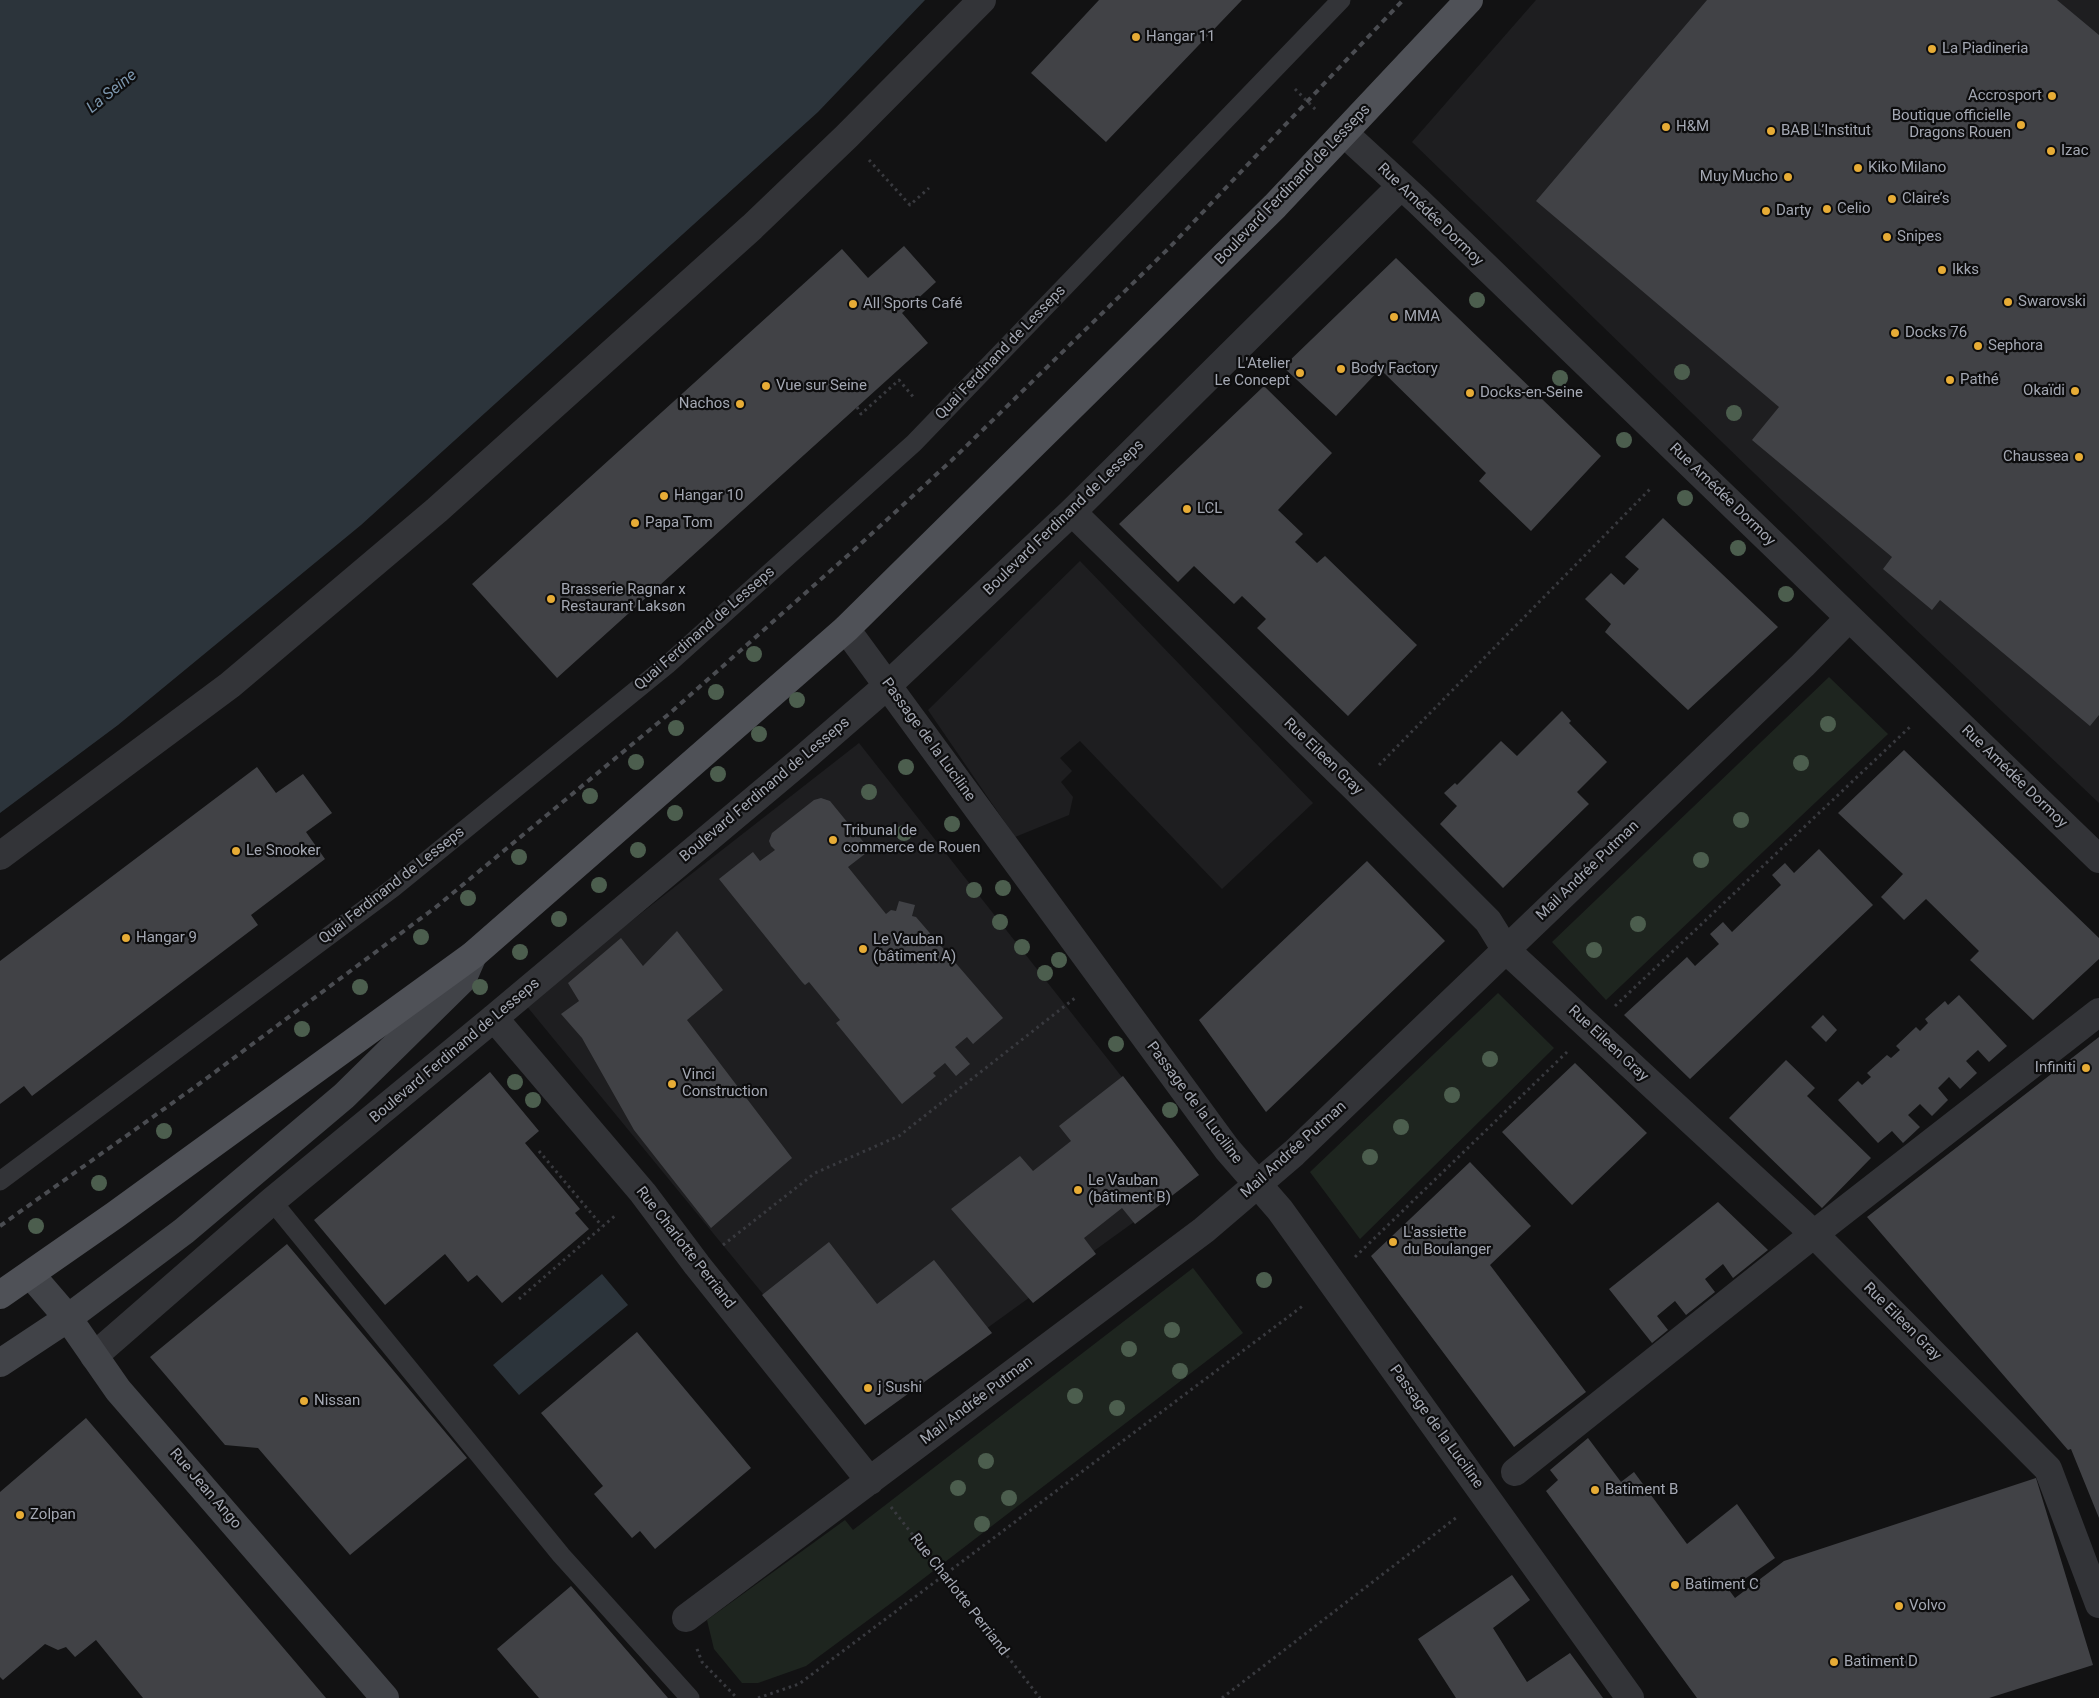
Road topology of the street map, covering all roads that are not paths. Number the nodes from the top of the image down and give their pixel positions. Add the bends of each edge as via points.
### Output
1 (982, 0) edge
2 (1341, 0) edge
3 (1469, 0) edge
4 (1344, 133) junction
5 (1401, 186) junction
6 (1072, 512) junction
7 (1849, 618) junction
8 (846, 629) junction
9 (888, 685) junction
10 (0, 856) edge
11 (2099, 859) edge
12 (1506, 950) junction
13 (474, 955) junction
14 (2099, 1012) edge
15 (494, 1018) junction
16 (0, 1181) edge
17 (1257, 1184) junction
18 (272, 1201) junction
19 (1814, 1234) junction
20 (31, 1275) junction
21 (0, 1295) edge
22 (68, 1318) junction
23 (94, 1356) junction
24 (0, 1363) edge
25 (1515, 1472) dead end
26 (870, 1481) junction
27 (2099, 1604) edge
28 (686, 1618) road end
29 (385, 1698) edge
30 (690, 1698) edge
31 (1630, 1698) edge

1 - 10 street via 752,226 437,510 230,685
2 - 16 lane, Quai Ferdinand de Lesseps via 914,443 667,665 393,888
3 - 4 main road, Boulevard Ferdinand de Lesseps
4 - 5 street, Rue Amédée Dormoy
4 - 8 main road, Boulevard Ferdinand de Lesseps via 1275,206
5 - 6 street, Boulevard Ferdinand de Lesseps
5 - 7 street, Rue Amédée Dormoy
6 - 9 street, Boulevard Ferdinand de Lesseps
6 - 12 street, Rue Eileen Gray via 1488,921
7 - 11 street, Rue Amédée Dormoy
7 - 12 street, Mail Andrée Putman
8 - 9 street, Passage de la Luciline
8 - 13 main road, Boulevard Ferdinand de Lesseps
9 - 15 street, Boulevard Ferdinand de Lesseps
9 - 17 street, Passage de la Luciline via 1227,1150
12 - 17 street, Mail Andrée Putman via 1294,1153
12 - 19 street, Rue Eileen Gray
13 - 20 main road, Boulevard Ferdinand de Lesseps
13 - 22 street, Boulevard Ferdinand de Lesseps via 462,980 344,1096 184,1231
14 - 19 street
15 - 18 street, Boulevard Ferdinand de Lesseps
15 - 26 street, Rue Charlotte Perriand via 643,1193
17 - 26 street, Mail Andrée Putman via 1204,1230
17 - 31 street, Passage de la Luciline via 1280,1210
18 - 23 street, Boulevard Ferdinand de Lesseps
18 - 30 lane via 561,1555
19 - 25 street
19 - 27 street, Rue Eileen Gray via 2048,1469
20 - 21 main road, Boulevard Ferdinand de Lesseps
20 - 22 street, Rue Jean Ango
22 - 23 street, Rue Jean Ango
22 - 24 street, Boulevard Ferdinand de Lesseps
23 - 29 street, Rue Jean Ango via 118,1390
26 - 28 street, Mail Andrée Putman

